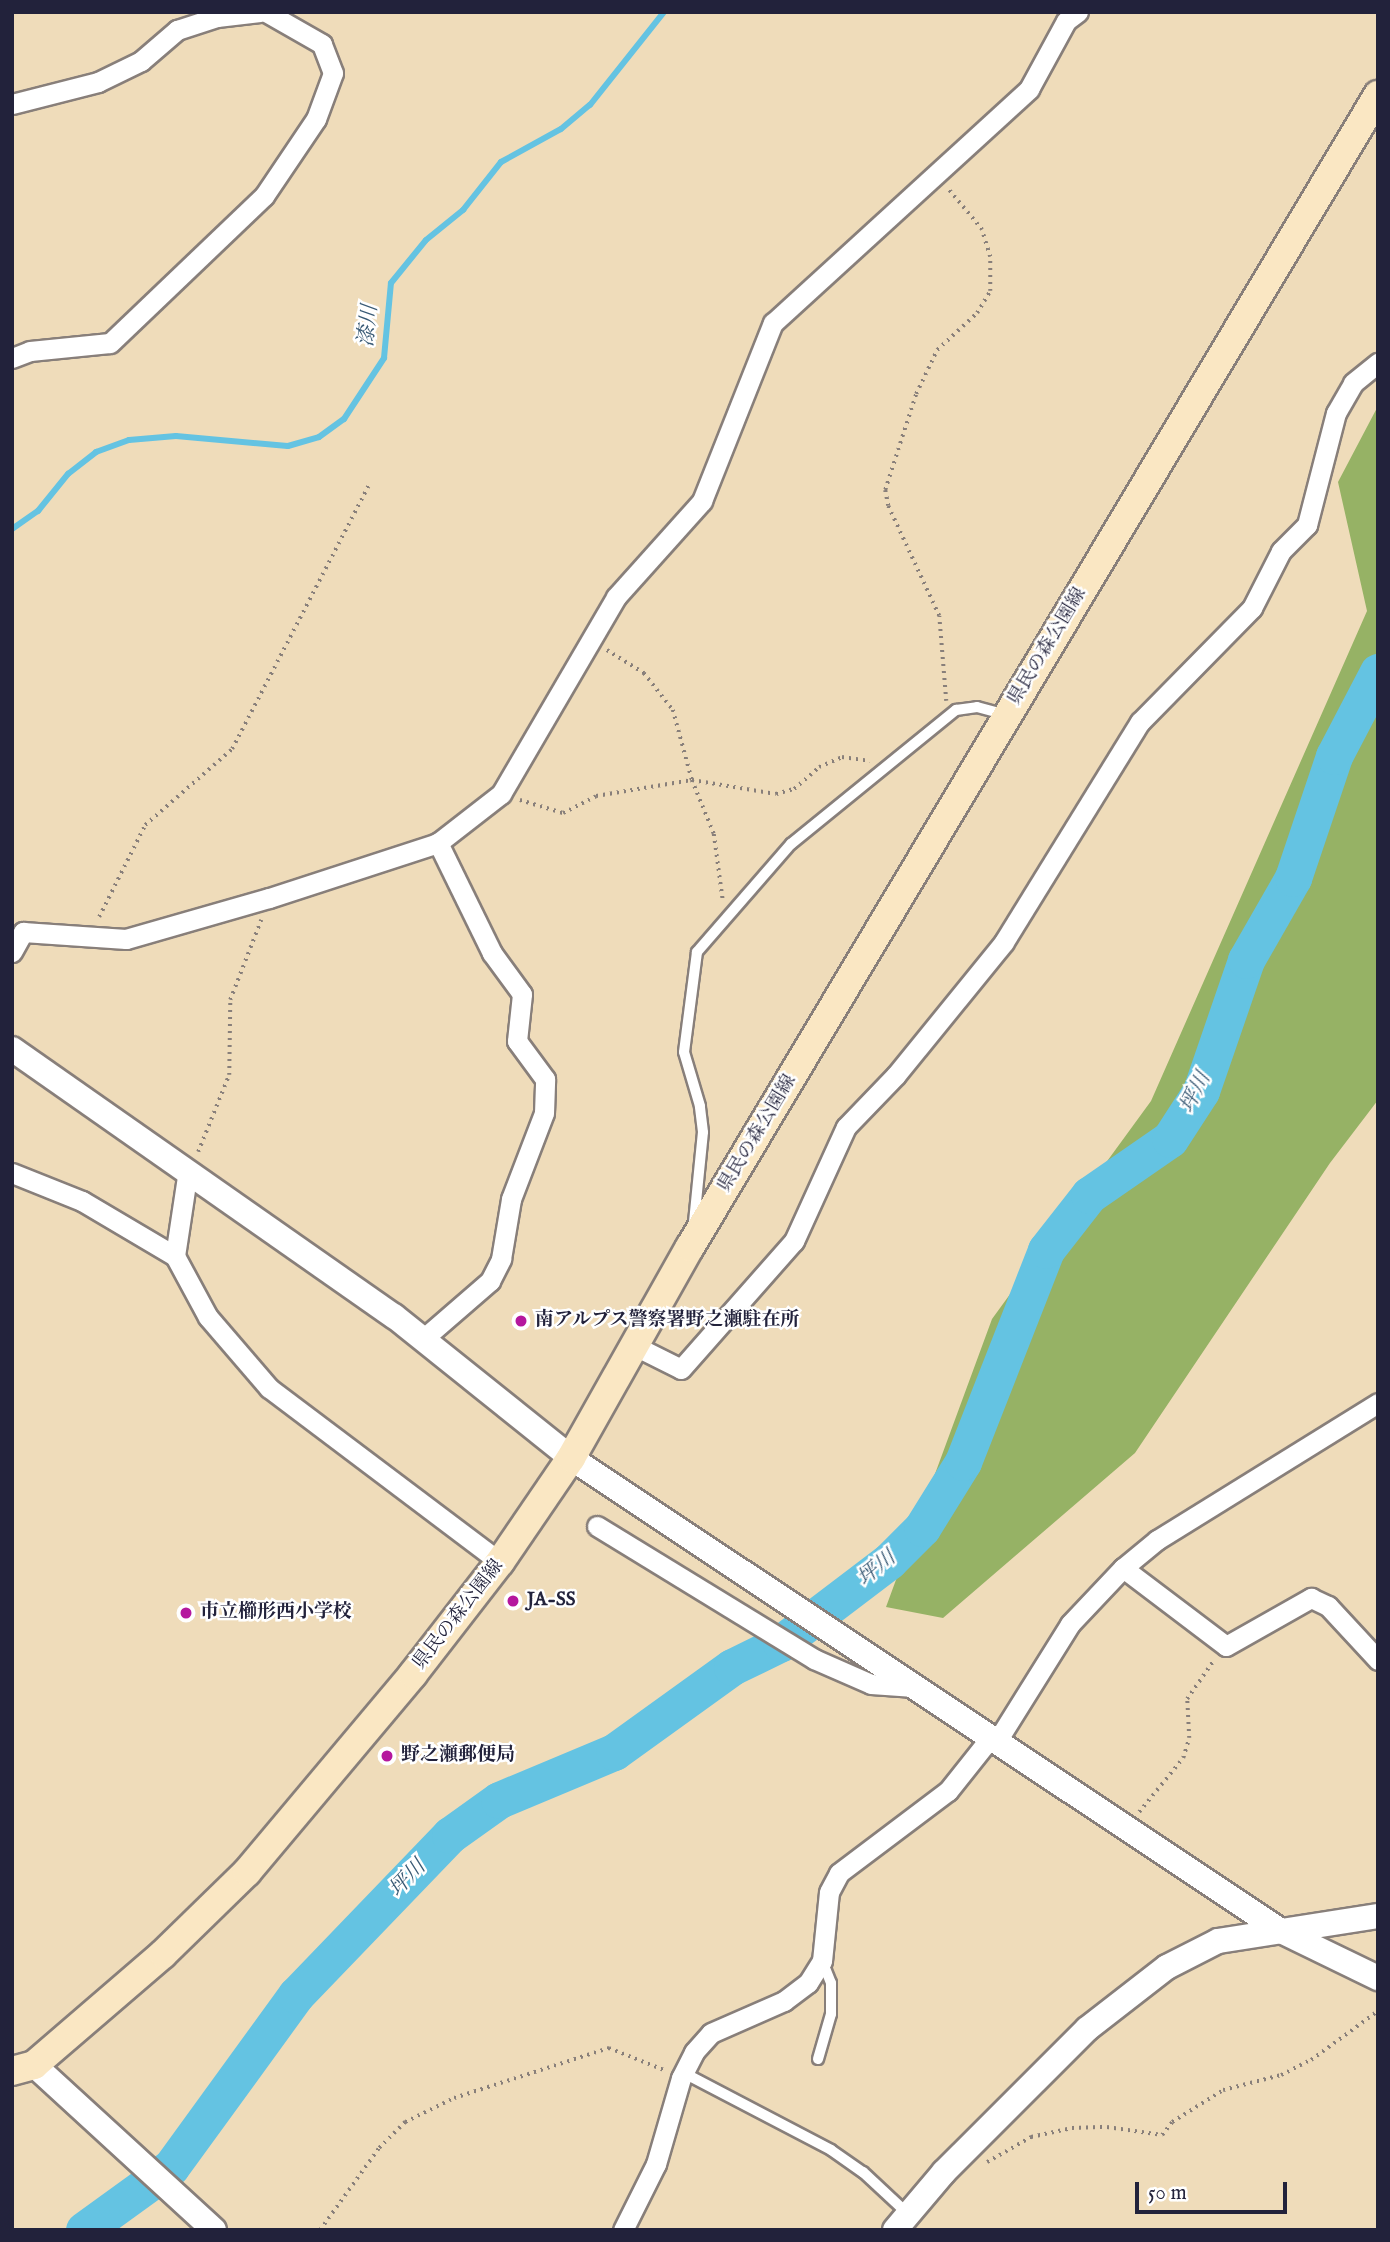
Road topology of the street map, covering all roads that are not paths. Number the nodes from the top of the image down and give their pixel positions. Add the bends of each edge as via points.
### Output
1 (260, 12) edge
2 (266, 12) edge
3 (1078, 12) edge
4 (1378, 95) edge
5 (12, 104) edge
6 (12, 358) edge
7 (1378, 363) edge
8 (1007, 715) junction
9 (438, 843) junction
10 (12, 953) edge
11 (12, 1049) edge
12 (188, 1170) junction
13 (12, 1173) edge
14 (690, 1247) junction
15 (175, 1256) junction
16 (423, 1339) junction
17 (635, 1346) junction
18 (1378, 1403) edge
19 (571, 1458) junction
20 (597, 1526) dead end
21 (500, 1562) junction
22 (1124, 1568) junction
23 (1377, 1659) edge
24 (915, 1687) junction
25 (994, 1739) junction
26 (1378, 1916) edge
27 (1281, 1931) junction
28 (822, 1961) junction
29 (1378, 1978) edge
30 (818, 2059) dead end
31 (23, 2068) edge
32 (683, 2075) junction
33 (901, 2222) edge
34 (213, 2229) edge
35 (623, 2230) edge

1 - 5 street via 177,30 142,61 98,82
2 - 6 street via 322,44 333,73 316,119 264,196 110,343 30,351
3 - 9 street via 1066,21 1030,89 772,323 702,501 616,597 501,794
4 - 8 main road, 県民の森公園線
7 - 17 street via 1353,383 1336,413 1307,526 1280,551 1252,608 1140,722 1004,942 896,1075 846,1128 794,1241 681,1369
8 - 14 main road, 県民の森公園線
8 - 14 lane via 977,707 947,717 791,844 697,952 684,1052 703,1132
9 - 10 street via 126,939 23,932
9 - 16 street via 492,953 522,994 517,1041 545,1079 544,1113 511,1199 501,1259 490,1281
11 - 12 street
12 - 15 street
12 - 16 street
13 - 15 street via 82,1201
14 - 17 main road, 県民の森公園線
15 - 21 street via 208,1317 269,1388
16 - 19 street
17 - 19 main road, 県民の森公園線
18 - 22 street via 1157,1540
19 - 21 main road, 県民の森公園線
19 - 24 street
20 - 24 street via 814,1659 871,1684
21 - 31 main road, 県民の森公園線 via 396,1696 247,1872 163,1954
22 - 23 street via 1226,1646 1311,1598 1328,1606
22 - 25 street via 1070,1624
24 - 25 street
25 - 27 street
25 - 28 street via 948,1791 839,1873 829,1892
26 - 27 street
27 - 29 street
27 - 33 street via 1218,1941 1130,1994 1087,2029 944,2172
28 - 30 lane via 831,1983 831,2014
28 - 32 street via 808,1983 784,2001 711,2033
31 - 34 street
32 - 33 lane via 831,2150 863,2172
32 - 35 street via 656,2164

